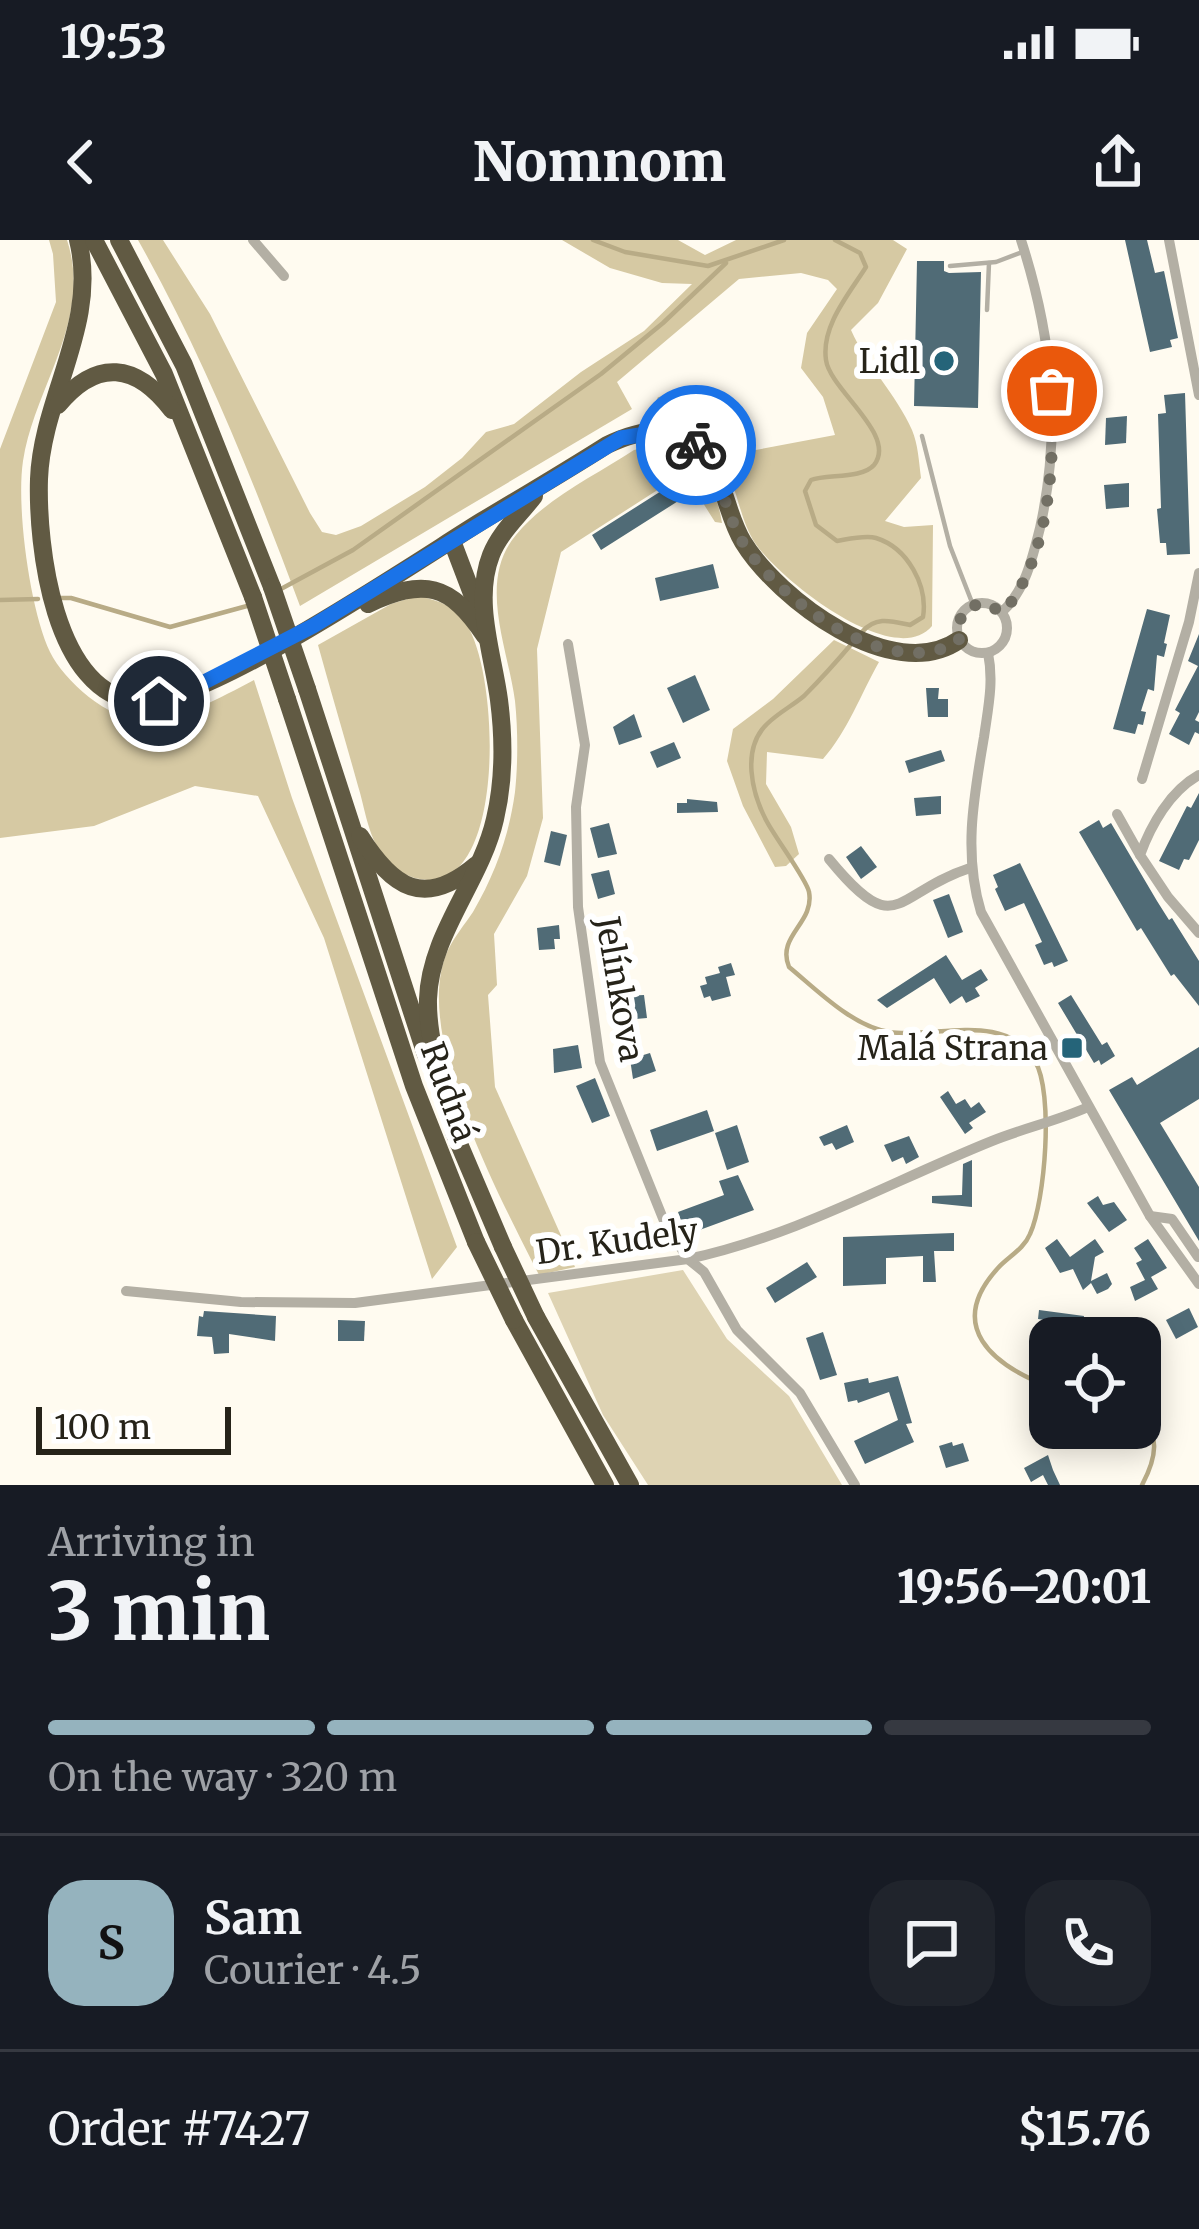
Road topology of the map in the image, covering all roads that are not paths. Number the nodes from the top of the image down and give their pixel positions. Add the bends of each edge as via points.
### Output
1 (78, 240) edge
2 (94, 240) edge
3 (119, 240) edge
4 (253, 240) edge
5 (1169, 240) edge
6 (1023, 245) edge
7 (989, 263) junction
8 (950, 266) dead end
9 (284, 276) dead end
10 (987, 310) dead end
11 (1199, 395) edge
12 (52, 412) junction
13 (188, 434) junction
14 (922, 436) dead end
15 (540, 487) junction
16 (452, 542) junction
17 (1199, 572) edge
18 (973, 605) junction
19 (1002, 612) junction
20 (1194, 625) edge
21 (313, 626) junction
22 (488, 640) junction
23 (959, 640) junction
24 (568, 644) dead end
25 (988, 653) junction
26 (1199, 775) edge
27 (1142, 779) dead end
28 (1117, 814) dead end
29 (348, 817) junction
30 (1140, 855) junction
31 (829, 859) dead end
32 (480, 862) junction
33 (970, 868) junction
34 (1199, 933) edge
35 (1088, 1107) junction
36 (458, 1142) junction
37 (1150, 1216) junction
38 (1198, 1257) edge
39 (688, 1259) junction
40 (1185, 1266) junction
41 (1199, 1284) edge
42 (126, 1291) dead end
43 (605, 1485) edge
44 (630, 1485) edge
45 (855, 1485) edge

1 - 12 highway via 83,298
2 - 13 highway
3 - 29 highway, Rudná, bridge via 184,365 272,587
4 - 9 street
5 - 11 street
6 - 7 lane
6 - 19 street via 1051,364 1051,461 1029,572
7 - 8 lane
7 - 10 lane
12 - 13 highway via 80,383 118,371 156,391
12 - 21 highway via 40,460 44,559 60,625 95,682 132,701 169,699
13 - 43 highway, Rudná, bridge via 253,597 414,1086 476,1242
14 - 18 lane
15 - 16 highway
15 - 22 highway via 489,562
15 - 23 highway via 621,438 680,435 709,460 736,531 788,594 883,649 928,654
16 - 21 highway
16 - 22 highway
17 - 20 street
18 - 19 street
18 - 23 street via 958,620
19 - 25 street via 1005,640
20 - 27 street
21 - 22 highway via 421,587 455,599
22 - 32 highway via 501,770
23 - 25 street
24 - 39 street, Jelínkova via 584,745 578,908 600,1062 664,1221
25 - 33 street via 992,688
26 - 30 street via 1159,817
28 - 30 street
29 - 32 highway via 384,871 409,886 447,886
29 - 36 highway, Rudná
30 - 34 street
31 - 33 street via 858,894 890,908
32 - 36 highway via 440,946 428,993
33 - 35 street via 996,944
35 - 37 street
35 - 39 street, Dr. Kudely via 760,1240
36 - 44 highway, Rudná, bridge via 536,1317
37 - 38 street via 1172,1219
37 - 40 street
38 - 40 street
39 - 42 street, Dr. Kudely via 355,1303
39 - 45 street, Jelínkova via 737,1330 800,1393
40 - 41 street

